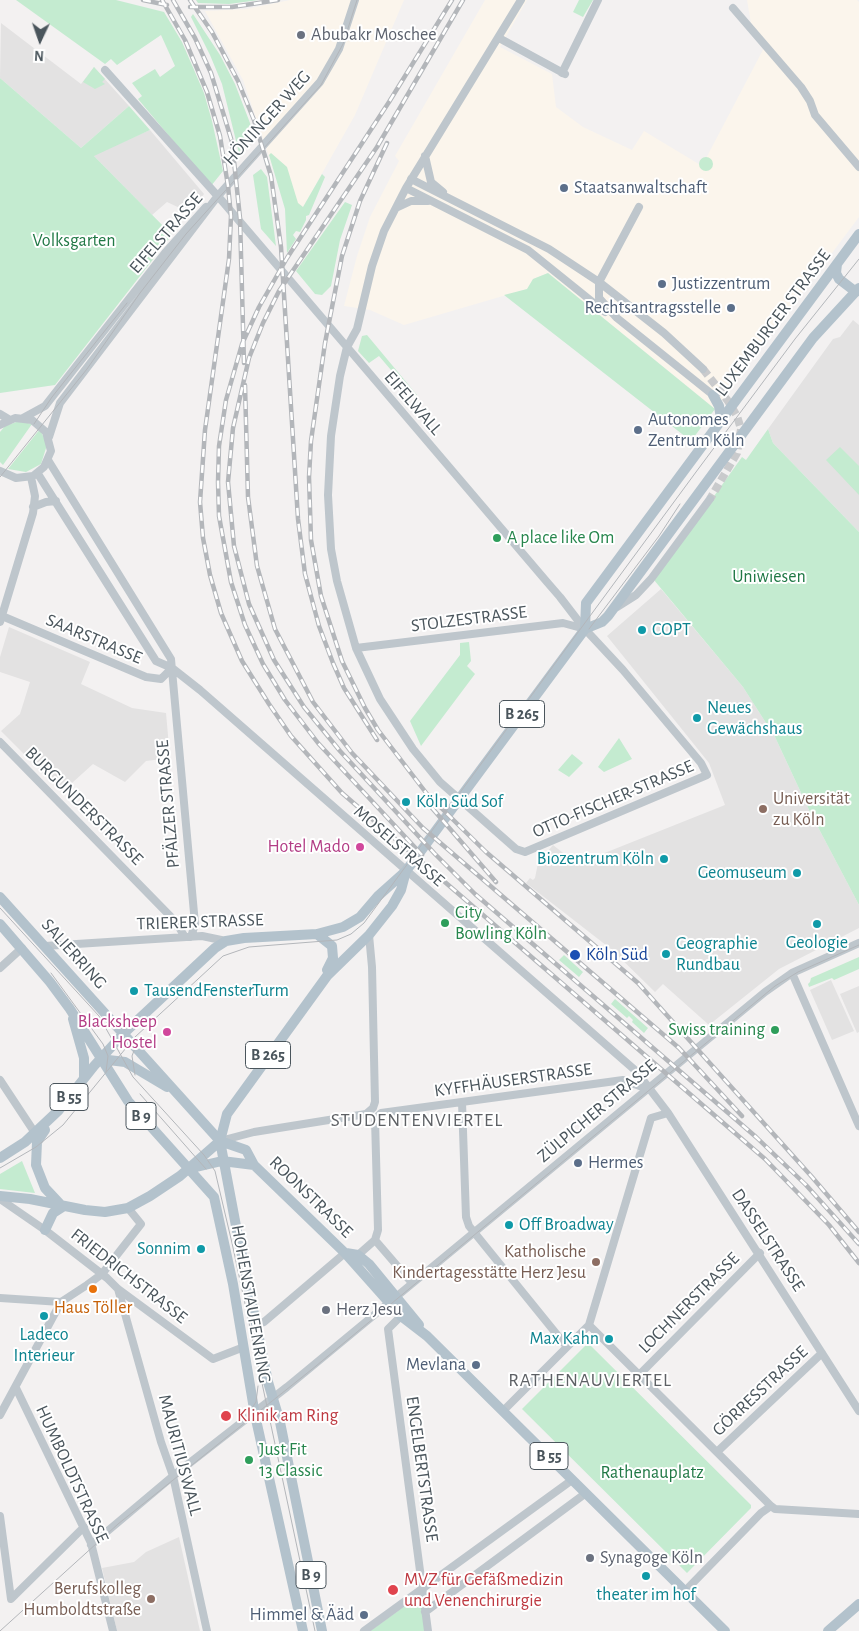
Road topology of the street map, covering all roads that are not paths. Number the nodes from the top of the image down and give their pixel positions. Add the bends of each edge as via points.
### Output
1 (355, 0) edge
2 (521, 0) edge
3 (598, 0) edge
4 (733, 8) dead end
5 (498, 38) junction
6 (105, 70) dead end
7 (425, 156) junction
8 (859, 167) edge
9 (411, 179) junction
10 (406, 188) junction
11 (446, 196) junction
12 (217, 197) junction
13 (437, 204) junction
14 (639, 207) dead end
15 (395, 208) junction
16 (510, 228) junction
17 (859, 234) edge
18 (499, 236) junction
19 (534, 240) junction
20 (528, 250) junction
21 (836, 264) junction
22 (572, 265) junction
23 (599, 282) junction
24 (858, 292) edge
25 (599, 298) junction
26 (617, 318) junction
27 (346, 347) junction
28 (703, 369) tunnel mouth
29 (713, 395) junction
30 (738, 396) junction
31 (0, 414) edge
32 (23, 418) junction
33 (721, 419) junction
34 (10, 420) junction
35 (0, 425) edge
36 (49, 437) junction
37 (48, 460) junction
38 (0, 471) edge
39 (34, 476) junction
40 (710, 499) tunnel mouth
41 (56, 501) junction
42 (33, 507) junction
43 (612, 611) junction
44 (1, 619) edge
45 (585, 629) junction
46 (356, 648) junction
47 (172, 668) junction
48 (0, 742) edge
49 (707, 775) joint
50 (459, 799) junction
51 (406, 871) junction
52 (0, 897) edge
53 (0, 924) edge
54 (317, 934) junction
55 (370, 934) junction
56 (188, 937) junction
57 (226, 941) junction
58 (859, 943) edge
59 (45, 946) junction
60 (22, 948) junction
61 (0, 968) edge
62 (792, 973) junction
63 (327, 976) junction
64 (70, 1009) junction
65 (124, 1033) junction
66 (100, 1059) junction
67 (132, 1065) junction
68 (84, 1078) junction
69 (0, 1080) edge
70 (117, 1085) junction
71 (648, 1089) junction
72 (177, 1094) junction
73 (462, 1102) junction
74 (59, 1110) junction
75 (668, 1113) junction
76 (859, 1126) edge
77 (35, 1133) junction
78 (220, 1140) junction
79 (0, 1158) edge
80 (222, 1161) junction
81 (254, 1165) junction
82 (188, 1168) junction
83 (0, 1198) edge
84 (62, 1206) junction
85 (128, 1208) junction
86 (46, 1230) junction
87 (473, 1233) junction
88 (375, 1240) junction
89 (345, 1253) junction
90 (760, 1253) junction
91 (358, 1255) junction
92 (102, 1274) junction
93 (412, 1283) junction
94 (118, 1290) junction
95 (0, 1298) edge
96 (393, 1299) junction
97 (61, 1302) junction
98 (401, 1316) junction
99 (256, 1324) junction
100 (589, 1324) junction
101 (428, 1336) junction
102 (244, 1347) junction
103 (567, 1347) junction
104 (822, 1353) junction
105 (640, 1374) junction
106 (16, 1388) junction
107 (273, 1397) junction
108 (503, 1411) junction
109 (859, 1411) edge
110 (254, 1413) junction
111 (0, 1415) edge
112 (718, 1451) junction
113 (173, 1476) junction
114 (572, 1480) junction
115 (586, 1493) junction
116 (772, 1506) junction
117 (859, 1514) edge
118 (0, 1516) edge
119 (84, 1527) junction
120 (91, 1545) junction
121 (422, 1589) junction
122 (685, 1591) junction
123 (859, 1604) edge
124 (425, 1612) junction
125 (113, 1631) edge
126 (207, 1631) edge
127 (303, 1631) edge
128 (322, 1631) edge
129 (364, 1631) edge
130 (428, 1631) edge
131 (725, 1631) edge
132 (828, 1631) edge

1 - 12 street, HÖNINGER WEG via 339,49 320,82
2 - 5 street
3 - 5 street via 564,74
4 - 8 street via 800,87 815,116
5 - 7 street
6 - 12 street, EIFELWALL
7 - 9 street
7 - 11 street via 431,182
9 - 10 street
9 - 11 street
10 - 13 street
10 - 15 street
11 - 16 street
12 - 27 street, EIFELWALL
12 - 32 street, EIFELSTRASSE via 185,228 45,406
12 - 36 street, EIFELSTRASSE via 60,403
13 - 15 street via 417,200
13 - 18 street
14 - 23 street
15 - 27 street via 372,266 357,328
16 - 18 street via 508,234
16 - 19 street
17 - 21 main road, LUXEMBURGER STRASSE
18 - 20 street
19 - 20 street via 527,242
19 - 22 street
20 - 26 street
21 - 24 main road, B 265 via 839,279
21 - 30 main road, LUXEMBURGER STRASSE
22 - 23 street
22 - 25 street via 590,282
23 - 25 street
23 - 28 street
24 - 43 main road, B 265 via 813,338
25 - 26 street
26 - 29 street
27 - 45 street, EIFELWALL
27 - 46 street via 335,403 328,494 336,581
29 - 30 main road via 725,398
29 - 33 main road
30 - 33 main road, LUXEMBURGER STRASSE
31 - 34 street
32 - 34 street, EIFELSTRASSE
32 - 36 street via 38,423
33 - 45 main road, LUXEMBURGER STRASSE via 586,603
34 - 35 street, EIFELSTRASSE
36 - 37 street, EIFELSTRASSE via 51,451
37 - 39 street
37 - 47 street, PFÄLZER STRASSE via 168,652
38 - 39 street via 16,478
39 - 41 street
39 - 42 street
40 - 43 street via 644,588
41 - 42 street
41 - 47 street via 156,661
42 - 44 street
43 - 45 main road, B 265 via 602,622
44 - 47 street, SAARSTRASSE via 154,679 163,678
45 - 46 street, STOLZESTRASSE via 563,623
45 - 49 street, EIFELWALL via 701,762
45 - 50 main road, B 265
46 - 50 street via 380,699 413,749
47 - 51 street, MOSELSTRASSE
47 - 56 street, PFÄLZER STRASSE via 195,924
48 - 56 street, BURGUNDERSTRASSE
49 - 50 street, OTTO-FISCHER-STRASSE via 523,852
50 - 51 main road, B 265
51 - 54 main road, TRIERER STRASSE / B 265 via 353,923
51 - 55 main road, B 265 via 401,890
51 - 71 street, MOSELSTRASSE via 636,1071
52 - 59 main road, SALIERRING / B 9
53 - 60 main road, SALIERRING / B 9
54 - 57 main road, TRIERER STRASSE / B 265
54 - 63 main road via 332,946 333,958
55 - 63 main road, B 265
55 - 78 street via 373,1108 366,1114
56 - 57 street, TRIERER STRASSE via 212,937
56 - 59 street, TRIERER STRASSE
57 - 65 main road
58 - 62 street, ZÜLPICHER STRASSE
59 - 65 main road, SALIERRING / B 9
60 - 61 street
60 - 64 main road, SALIERRING / B 9
62 - 71 street, ZÜLPICHER STRASSE
62 - 76 street
63 - 78 main road, B 265 via 227,1114
64 - 66 main road, SALIERRING / B 9
64 - 68 main road, B 55 via 84,1058
65 - 66 main road
65 - 72 main road, B 9
66 - 67 main road
66 - 68 main road, B 55
66 - 70 main road, B 9
67 - 70 main road via 118,1068
67 - 72 main road, B 9
68 - 74 main road, B 55
69 - 77 street
70 - 82 main road, B 9
71 - 73 street, KYFFHÄUSERSTRASSE via 623,1080
71 - 75 street, DASSELSTRASSE
71 - 87 street, ZÜLPICHER STRASSE
72 - 78 main road, B 9
73 - 87 street via 466,1217
73 - 88 street, KYFFHÄUSERSTRASSE via 381,1113 376,1119 378,1230
74 - 77 main road, B 55
74 - 84 main road via 38,1138 35,1158 41,1181
75 - 90 street, DASSELSTRASSE
75 - 100 street via 651,1118
77 - 79 main road, B 55
78 - 80 main road, B 9
78 - 81 main road, B 55 via 246,1150
78 - 82 main road
80 - 81 main road
80 - 82 main road
80 - 99 main road, HOHENSTAUFENRING / B 9
81 - 89 main road, ROONSTRASSE / B 55
82 - 85 main road
82 - 102 main road, HOHENSTAUFENRING / B 9 via 214,1196
83 - 84 main road via 30,1199
83 - 86 street, FRIEDRICHSTRASSE
84 - 85 main road via 105,1212
84 - 86 main road via 49,1219
85 - 92 street via 141,1224
86 - 92 street, FRIEDRICHSTRASSE
87 - 93 street, ZÜLPICHER STRASSE
87 - 103 street
88 - 91 street
88 - 93 street
89 - 91 main road, ROONSTRASSE
89 - 96 main road, ROONSTRASSE / B 55
89 - 99 street via 264,1322
90 - 104 street, DASSELSTRASSE
90 - 105 street, LOCHNERSTRASSE
91 - 96 main road, ROONSTRASSE / B 55 via 369,1264
92 - 94 street, FRIEDRICHSTRASSE
92 - 97 street
93 - 96 street, ZÜLPICHER STRASSE
94 - 102 street, FRIEDRICHSTRASSE via 213,1359
94 - 113 street, MAURITIUSWALL
95 - 97 street
96 - 98 main road, ROONSTRASSE / B 55
96 - 101 main road, ROONSTRASSE / B 55
96 - 107 street, ZÜLPICHER STRASSE
97 - 106 street
98 - 101 main road, ROONSTRASSE / B 55
98 - 121 street, ENGELBERTSTRASSE via 388,1329
99 - 107 main road, HOHENSTAUFENRING / B 9
100 - 103 street
100 - 105 street
101 - 108 main road, ROONSTRASSE / B 55
102 - 110 main road, HOHENSTAUFENRING / B 9
103 - 108 street
104 - 109 street, DASSELSTRASSE
104 - 112 street, GÖRRESSTRASSE
105 - 112 street
106 - 111 street
106 - 119 street, HUMBOLDTSTRASSE
107 - 110 street, ZÜLPICHER STRASSE
107 - 128 main road, HOHENSTAUFENRING / B 9
108 - 114 main road, ROONSTRASSE / B 55
110 - 113 street, ZÜLPICHER STRASSE
110 - 127 main road, HOHENSTAUFENRING / B 9
112 - 116 street
113 - 120 street, ZÜLPICHER STRASSE
113 - 126 street, MAURITIUSWALL
114 - 115 main road, ROONSTRASSE / B 55
114 - 121 street
115 - 122 main road, ROONSTRASSE / B 55
115 - 124 street
116 - 117 street via 775,1509
116 - 122 street via 761,1513
118 - 119 street via 11,1599
119 - 120 street, HUMBOLDTSTRASSE
120 - 125 street, HUMBOLDTSTRASSE
121 - 124 street, ENGELBERTSTRASSE
121 - 129 street
122 - 131 main road, ROONSTRASSE / B 55
123 - 132 main road
124 - 130 street, ENGELBERTSTRASSE

